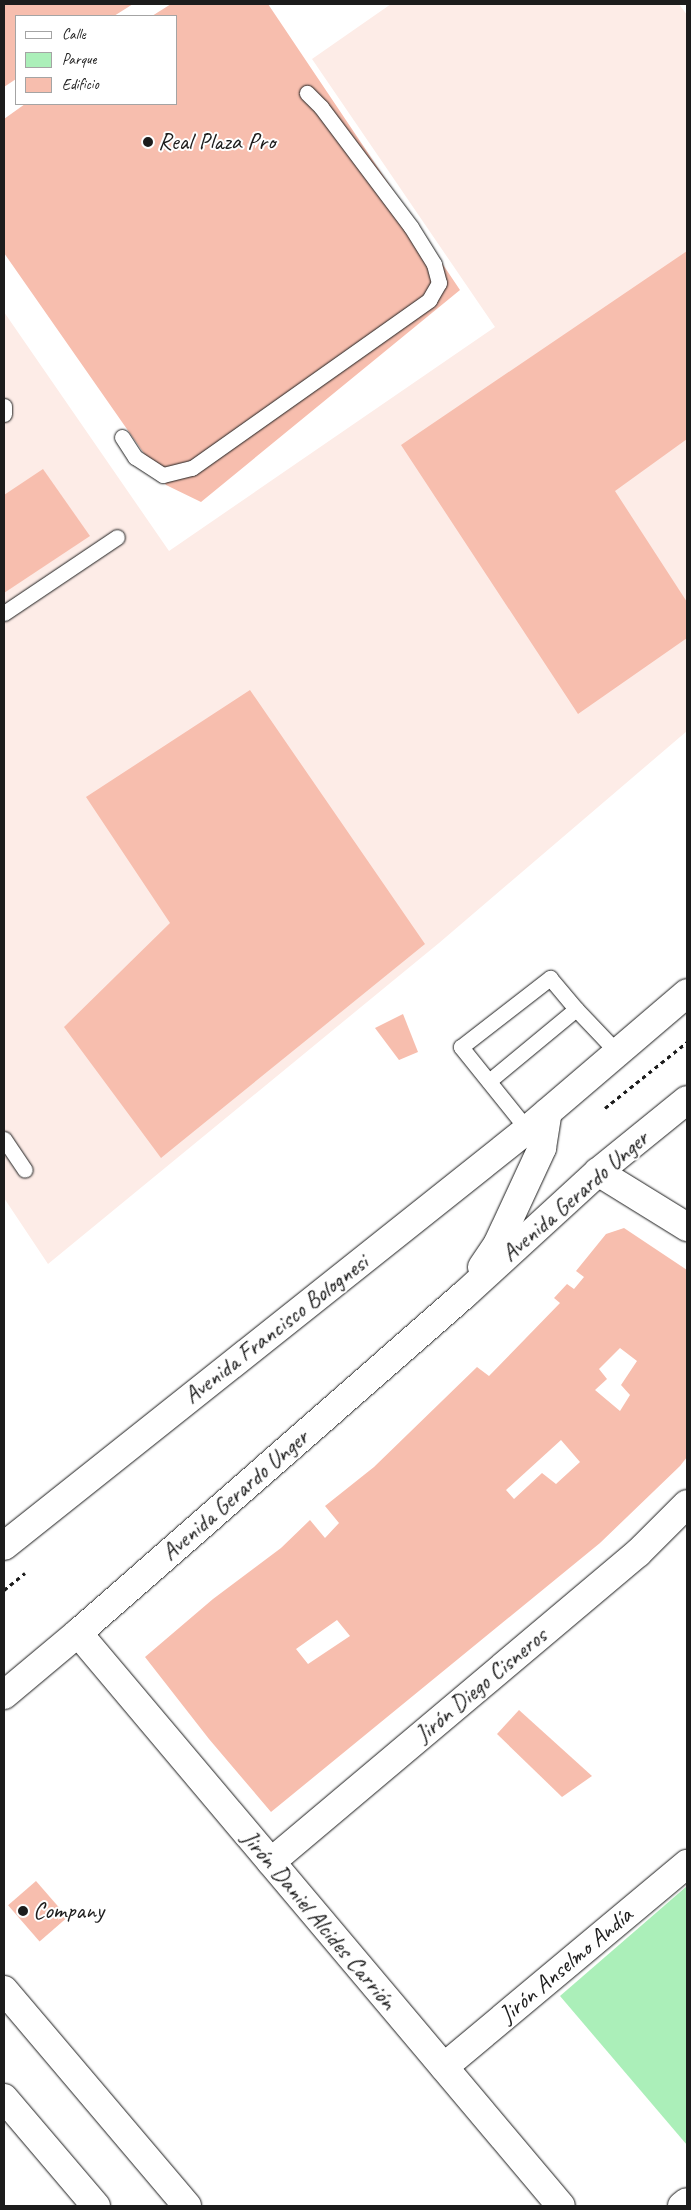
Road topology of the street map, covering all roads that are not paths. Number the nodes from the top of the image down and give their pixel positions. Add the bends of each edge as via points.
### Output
1 (307, 93) dead end
2 (4, 406) edge
3 (4, 414) edge
4 (122, 437) dead end
5 (117, 537) dead end
6 (4, 613) edge
7 (687, 993) edge
8 (576, 1009) junction
9 (617, 1052) junction
10 (489, 1081) junction
11 (687, 1100) edge
12 (4, 1139) edge
13 (535, 1139) junction
14 (25, 1170) dead end
15 (598, 1172) junction
16 (687, 1227) edge
17 (465, 1294) junction
18 (687, 1504) edge
19 (4, 1546) edge
20 (78, 1633) junction
21 (4, 1695) edge
22 (271, 1862) junction
23 (687, 1864) edge
24 (4, 1990) edge
25 (444, 2067) junction
26 (4, 2098) edge
27 (687, 2202) edge
28 (96, 2206) edge
29 (187, 2206) edge
30 (560, 2206) edge
31 (682, 2206) edge

1 - 4 lane via 321,107 411,228 434,264 439,283 429,300 192,468 163,474 135,457
2 - 3 lane
5 - 6 lane
7 - 9 main road
8 - 9 lane
8 - 10 lane
8 - 10 lane via 550,978 461,1048
9 - 13 main road, Avenida Francisco Bolognesi via 548,1112
10 - 13 lane
11 - 15 main road, Avenida Gerardo Unger
12 - 14 lane
13 - 17 main road, Avenida Gerardo Unger via 498,1243
13 - 19 main road, Avenida Francisco Bolognesi
15 - 16 main road
15 - 17 main road, Avenida Gerardo Unger
17 - 20 main road, Avenida Gerardo Unger
18 - 22 main road, Jirón Diego Cisneros via 638,1553
20 - 21 main road, Avenida Gerardo Unger
20 - 22 main road, Jirón Daniel Alcides Carrión
22 - 25 main road, Jirón Daniel Alcides Carrión
23 - 25 main road, Jirón Anselmo Andía
24 - 29 main road
25 - 30 main road, Jirón Daniel Alcides Carrión
26 - 28 main road
27 - 31 main road

